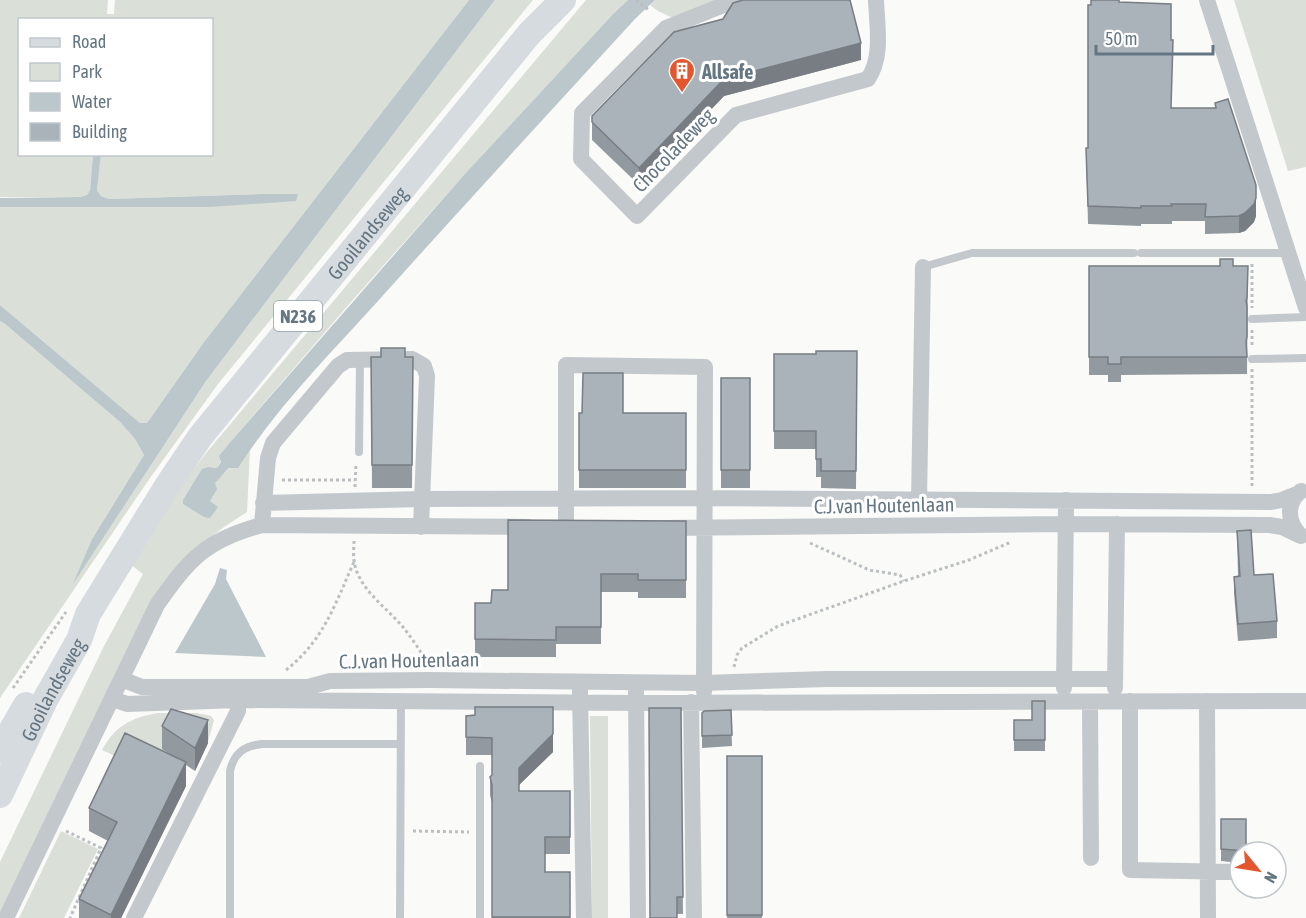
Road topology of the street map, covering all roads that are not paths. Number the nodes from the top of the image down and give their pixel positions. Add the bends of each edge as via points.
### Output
1 (552, 0) edge
2 (563, 0) edge
3 (736, 0) edge
4 (876, 0) edge
5 (1207, 0) edge
6 (529, 34) junction
7 (1288, 253) junction
8 (923, 267) joint
9 (1306, 308) edge
10 (1306, 317) edge
11 (1252, 319) dead end
12 (1252, 358) dead end
13 (1306, 358) edge
14 (360, 360) junction
15 (359, 452) road end
16 (1301, 491) edge
17 (703, 498) junction
18 (422, 499) junction
19 (566, 499) junction
20 (1066, 500) junction
21 (919, 501) junction
22 (263, 503) junction
23 (1065, 524) junction
24 (1116, 524) junction
25 (262, 525) junction
26 (421, 527) junction
27 (646, 528) edge
28 (703, 528) junction
29 (1304, 537) edge
30 (88, 614) junction
31 (122, 679) junction
32 (827, 679) junction
33 (1064, 679) junction
34 (1115, 679) junction
35 (760, 680) junction
36 (906, 680) junction
37 (580, 681) junction
38 (634, 682) junction
39 (703, 683) junction
40 (238, 693) junction
41 (112, 699) junction
42 (401, 700) junction
43 (580, 701) junction
44 (1123, 701) junction
45 (1207, 701) junction
46 (1306, 701) edge
47 (759, 702) junction
48 (827, 702) junction
49 (906, 702) junction
50 (1064, 702) junction
51 (1090, 702) junction
52 (638, 703) junction
53 (698, 703) junction
54 (401, 744) junction
55 (0, 750) edge
56 (480, 766) dead end
57 (0, 795) edge
58 (1091, 858) dead end
59 (1208, 872) junction
60 (1228, 872) edge
61 (6, 918) edge
62 (134, 918) edge
63 (230, 918) edge
64 (400, 918) edge
65 (480, 918) edge
66 (584, 918) edge
67 (638, 918) edge
68 (694, 918) edge
69 (1208, 918) edge

1 - 6 main road, Gooilandseweg / N236
2 - 6 main road, Gooilandseweg / N236
3 - 4 street, Chocoladeweg via 666,28 582,113 581,159 637,216 736,115 868,79 878,53
5 - 7 street
6 - 30 main road, Gooilandseweg / N236 via 200,437
7 - 8 lane via 972,253
7 - 9 street
8 - 21 street, C.J.van Houtenlaan
10 - 11 lane
12 - 13 lane
14 - 15 lane
14 - 18 street via 412,359 426,371
14 - 22 street via 347,360 338,366 273,443
16 - 20 street, C.J.van Houtenlaan via 1271,502
16 - 29 street via 1289,516 1295,530
17 - 19 street, C.J.van Houtenlaan
17 - 19 street via 705,367 566,365
17 - 21 street, C.J.van Houtenlaan
17 - 28 street
18 - 19 street, C.J.van Houtenlaan
18 - 22 street, C.J.van Houtenlaan
18 - 26 street
19 - 26 street via 560,527
20 - 21 street, C.J.van Houtenlaan
20 - 23 street
22 - 25 street
23 - 24 street, C.J.van Houtenlaan
23 - 28 street, C.J.van Houtenlaan
23 - 33 street
24 - 29 street, C.J.van Houtenlaan via 1269,525
24 - 34 street
25 - 26 street
25 - 31 street via 211,544 180,572 157,605
27 - 28 street, C.J.van Houtenlaan
28 - 39 street
30 - 55 main road, Gooilandseweg / N236 via 68,633
30 - 57 main road, Gooilandseweg / N236 via 79,640 45,700
31 - 40 street, C.J.van Houtenlaan via 142,687
31 - 41 street
32 - 35 street, C.J.van Houtenlaan
32 - 36 street, C.J.van Houtenlaan
32 - 48 street
33 - 34 street, C.J.van Houtenlaan
33 - 36 street, C.J.van Houtenlaan
33 - 50 street
34 - 44 street
35 - 39 street, C.J.van Houtenlaan
35 - 47 street
36 - 49 street
37 - 38 street, C.J.van Houtenlaan
37 - 40 street, C.J.van Houtenlaan via 330,681 308,687
37 - 43 street
38 - 39 street, C.J.van Houtenlaan
38 - 52 street
39 - 53 street
40 - 41 street, C.J.van Houtenlaan via 127,704
40 - 42 street, C.J.van Houtenlaan
40 - 62 street via 238,711
41 - 61 street
42 - 43 street, C.J.van Houtenlaan
42 - 54 lane
43 - 52 street, C.J.van Houtenlaan
43 - 66 street
44 - 45 street, C.J.van Houtenlaan
44 - 51 street, C.J.van Houtenlaan
44 - 59 street via 1130,870
45 - 46 street, C.J.van Houtenlaan
45 - 59 street
47 - 48 street, C.J.van Houtenlaan
47 - 53 street, C.J.van Houtenlaan
48 - 49 street, C.J.van Houtenlaan
49 - 50 street, C.J.van Houtenlaan
50 - 51 street, C.J.van Houtenlaan
51 - 58 street
52 - 53 street, C.J.van Houtenlaan
52 - 67 street
53 - 68 street
54 - 63 lane via 262,744 249,746 236,755 230,771
54 - 64 lane
56 - 65 lane
59 - 60 street
59 - 69 street

